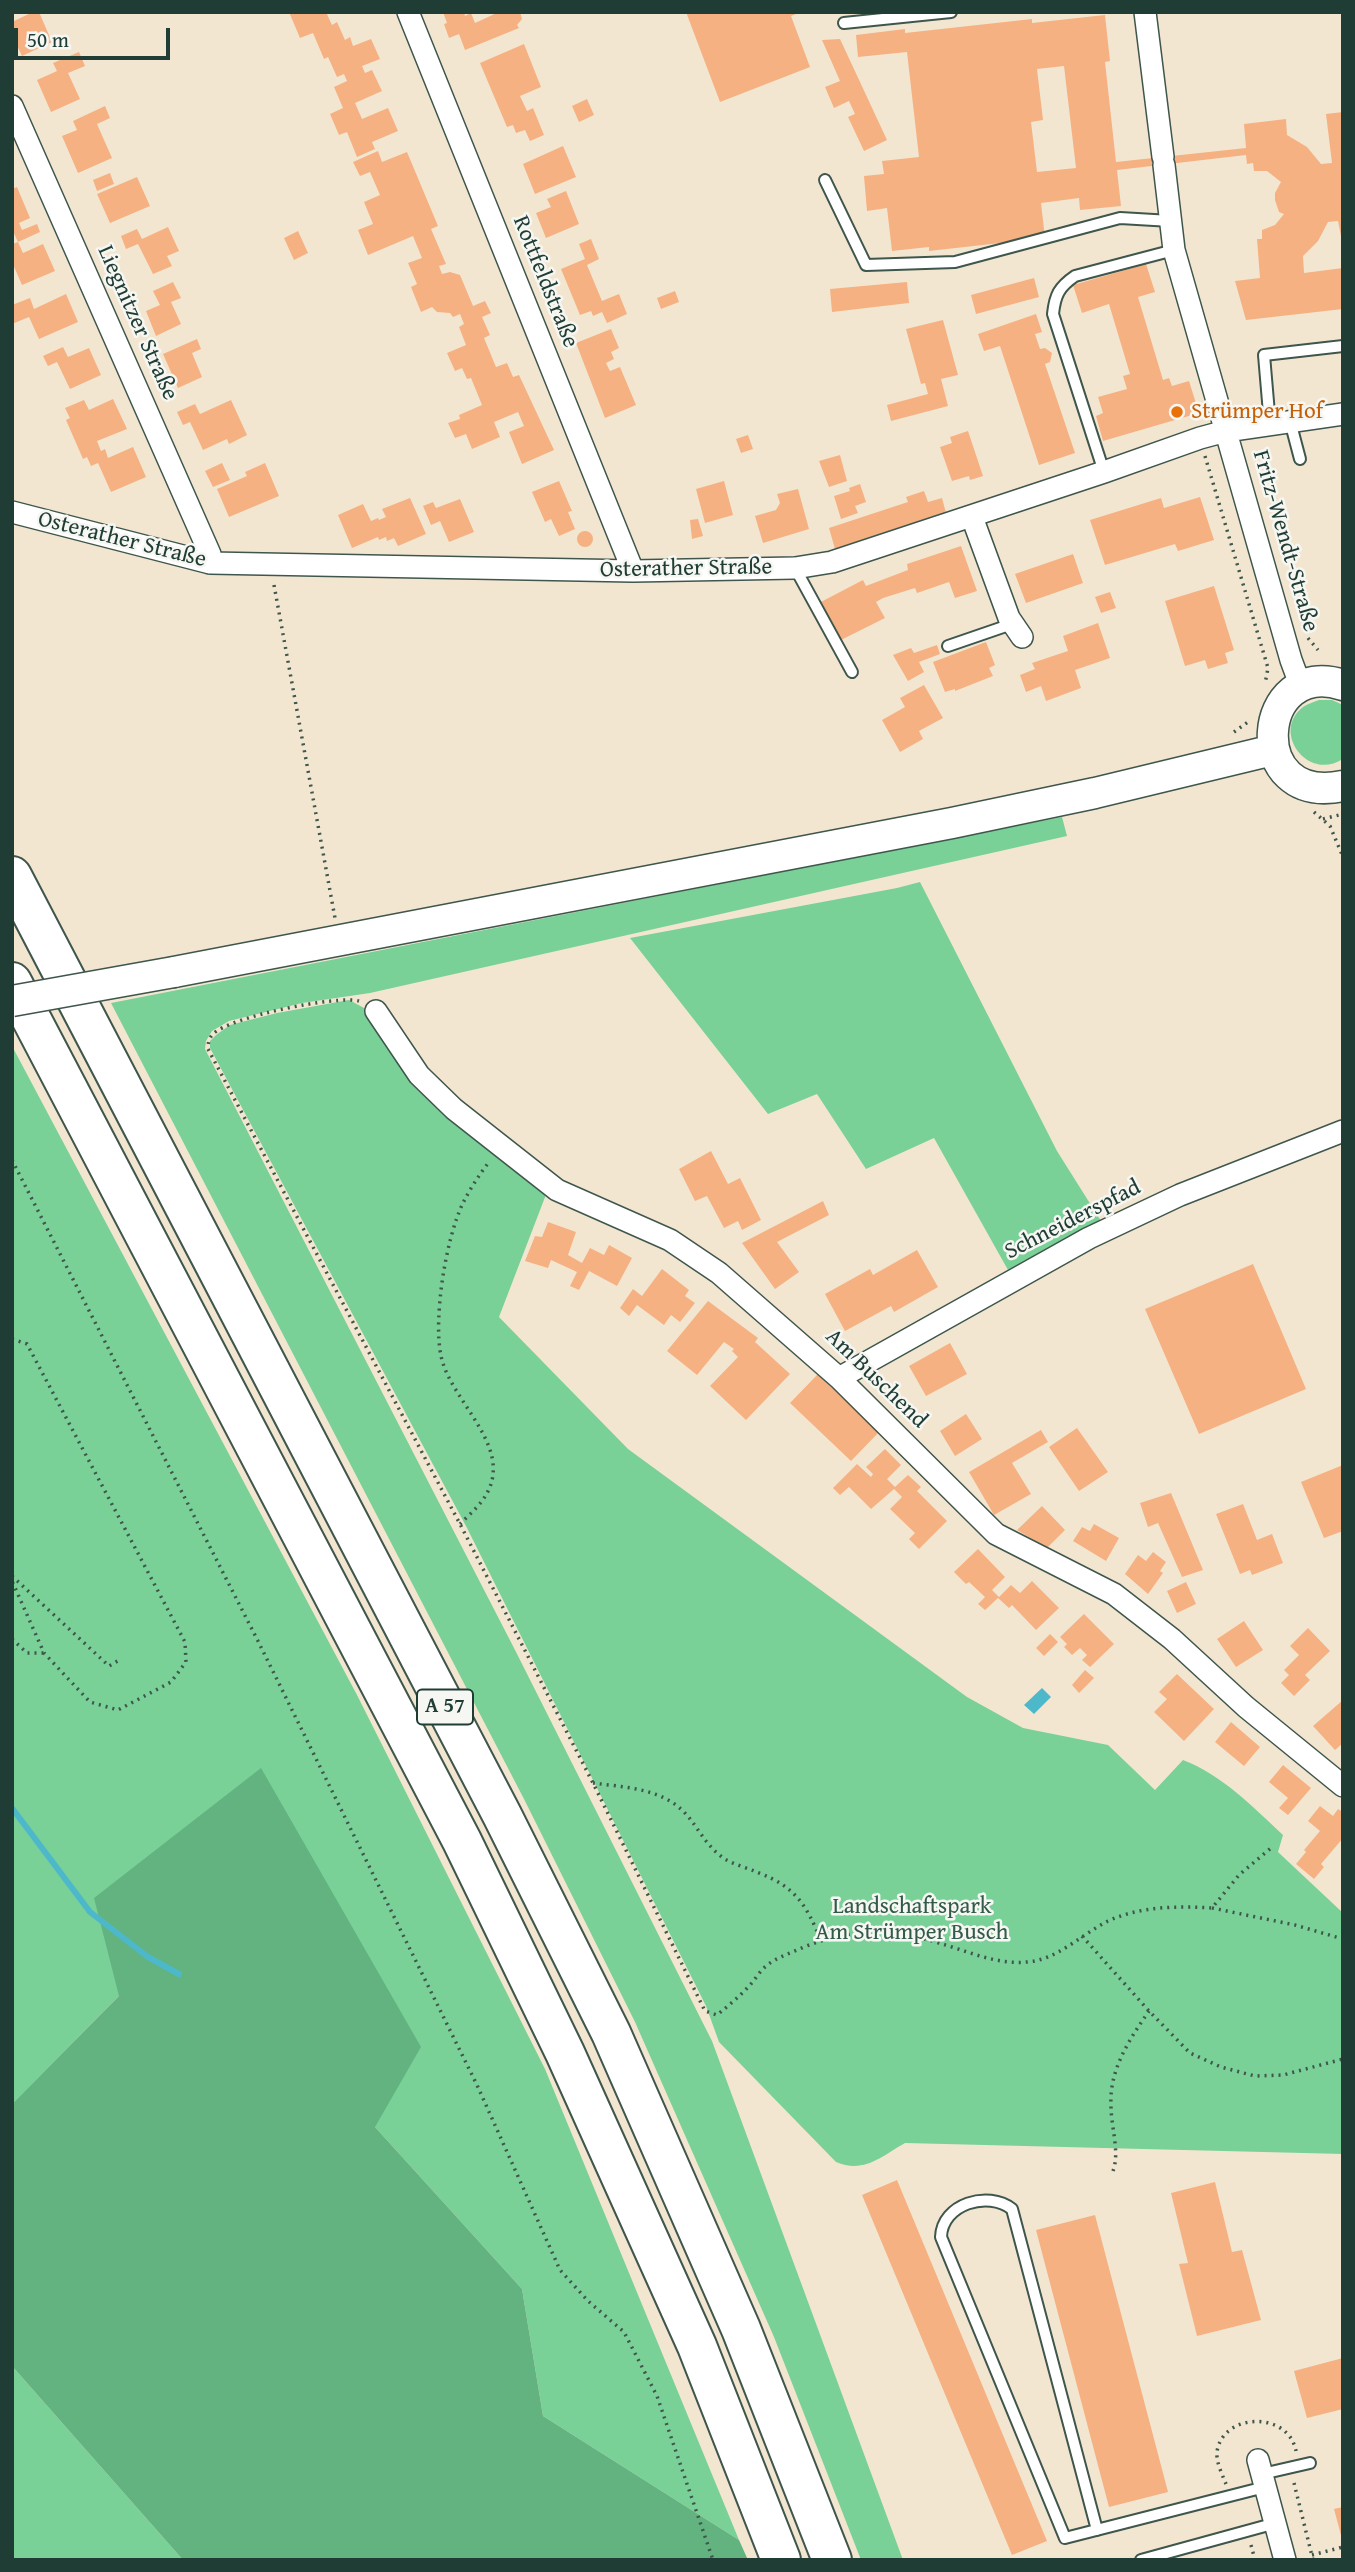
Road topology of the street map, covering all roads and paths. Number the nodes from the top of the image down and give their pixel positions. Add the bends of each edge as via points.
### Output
1 (408, 12) edge
2 (951, 12) edge
3 (1145, 12) edge
4 (844, 23) dead end
5 (12, 106) edge
6 (825, 180) dead end
7 (1171, 221) junction
8 (1174, 250) junction
9 (1343, 345) edge
10 (1343, 414) edge
11 (1280, 423) junction
12 (1226, 431) junction
13 (1200, 438) junction
14 (1300, 460) dead end
15 (1104, 472) junction
16 (12, 512) edge
17 (972, 517) junction
18 (210, 563) junction
19 (270, 566) junction
20 (795, 568) junction
21 (633, 571) junction
22 (1017, 631) joint
23 (948, 646) dead end
24 (1268, 668) dead end
25 (852, 672) dead end
26 (1343, 685) edge
27 (1301, 687) junction
28 (1273, 750) junction
29 (1342, 794) edge
30 (1343, 857) edge
31 (12, 876) edge
32 (335, 919) dead end
33 (12, 982) edge
34 (12, 1001) edge
35 (376, 1011) joint
36 (1343, 1131) edge
37 (501, 1146) junction
38 (12, 1160) edge
39 (12, 1339) edge
40 (839, 1378) junction
41 (460, 1524) junction
42 (12, 1578) edge
43 (12, 1639) edge
44 (44, 1653) junction
45 (121, 1659) dead end
46 (593, 1783) junction
47 (1343, 1786) edge
48 (1271, 1848) dead end
49 (1212, 1908) junction
50 (1082, 1936) junction
51 (1343, 1939) edge
52 (821, 1941) junction
53 (1149, 2011) junction
54 (1343, 2059) edge
55 (1113, 2171) dead end
56 (1310, 2463) dead end
57 (1262, 2474) junction
58 (1276, 2523) junction
59 (1097, 2530) junction
60 (1343, 2547) edge
61 (1312, 2555) dead end
62 (713, 2560) edge
63 (781, 2560) edge
64 (832, 2560) edge
65 (1142, 2560) edge
66 (1286, 2560) edge

1 - 21 street, Rottfeldstraße
2 - 4 lane
3 - 7 street, Fritz-Wendt-Straße
5 - 18 street, Liegnitzer Straße via 210,554
6 - 7 lane via 866,265 954,262 1120,219
7 - 8 street, Fritz-Wendt-Straße
8 - 12 street, Fritz-Wendt-Straße
8 - 15 lane via 1075,276 1054,297 1053,314
9 - 11 lane via 1264,355
10 - 11 street, Osterather Straße
11 - 12 street, Osterather Straße
11 - 14 lane
12 - 13 street, Osterather Straße
12 - 27 street, Fritz-Wendt-Straße
13 - 15 street, Osterather Straße
13 - 24 path
15 - 17 street, Osterather Straße
16 - 18 street, Osterather Straße
17 - 20 street, Osterather Straße via 832,562
17 - 22 street
18 - 19 street, Osterather Straße
19 - 21 street, Osterather Straße
19 - 32 path
20 - 21 street, Osterather Straße
20 - 25 lane
22 - 23 lane
26 - 27 main road via 1317,682
27 - 28 main road via 1286,697 1276,713 1271,731
28 - 29 main road via 1292,778
28 - 34 main road, bridge via 952,823
29 - 30 path via 1323,819
31 - 64 highway, A 57 via 496,1803 611,2033 741,2329
33 - 63 highway, A 57 via 462,1841 553,2028 697,2346
35 - 37 street, Am Buschend via 419,1075
35 - 41 path via 349,998 289,1008 230,1023 213,1033 208,1049
36 - 40 street, Schneiderspfad via 1180,1195 1089,1238
37 - 40 street, Am Buschend via 557,1190 670,1240 719,1273
37 - 41 path via 463,1204 451,1240 440,1305 441,1355 452,1387 492,1453 493,1475 483,1500
38 - 62 path via 459,2048 559,2270 624,2332 657,2396
39 - 44 path via 27,1344 185,1642 186,1662 171,1682 118,1710 90,1702
40 - 47 street, Am Buschend via 996,1534 1114,1594
41 - 46 path
42 - 44 path
42 - 45 path via 109,1666
43 - 44 path via 27,1653
46 - 52 path via 656,1794 682,1810 726,1860 790,1888 809,1912
46 - 52 path via 705,2011 717,2015 764,1967
48 - 49 path via 1238,1875
49 - 50 path via 1144,1910
49 - 51 path
50 - 52 path via 1052,1955 1028,1962 987,1958 895,1932 861,1931
50 - 53 path
53 - 54 path via 1190,2053 1255,2076 1283,2075
53 - 55 path via 1126,2045 1113,2080 1110,2103 1117,2161
56 - 57 lane
57 - 58 street
57 - 59 lane
58 - 65 lane
58 - 66 street
59 - 59 lane via 1065,2538 941,2237 942,2224 952,2210 981,2200 1001,2200 1012,2209
60 - 61 path

